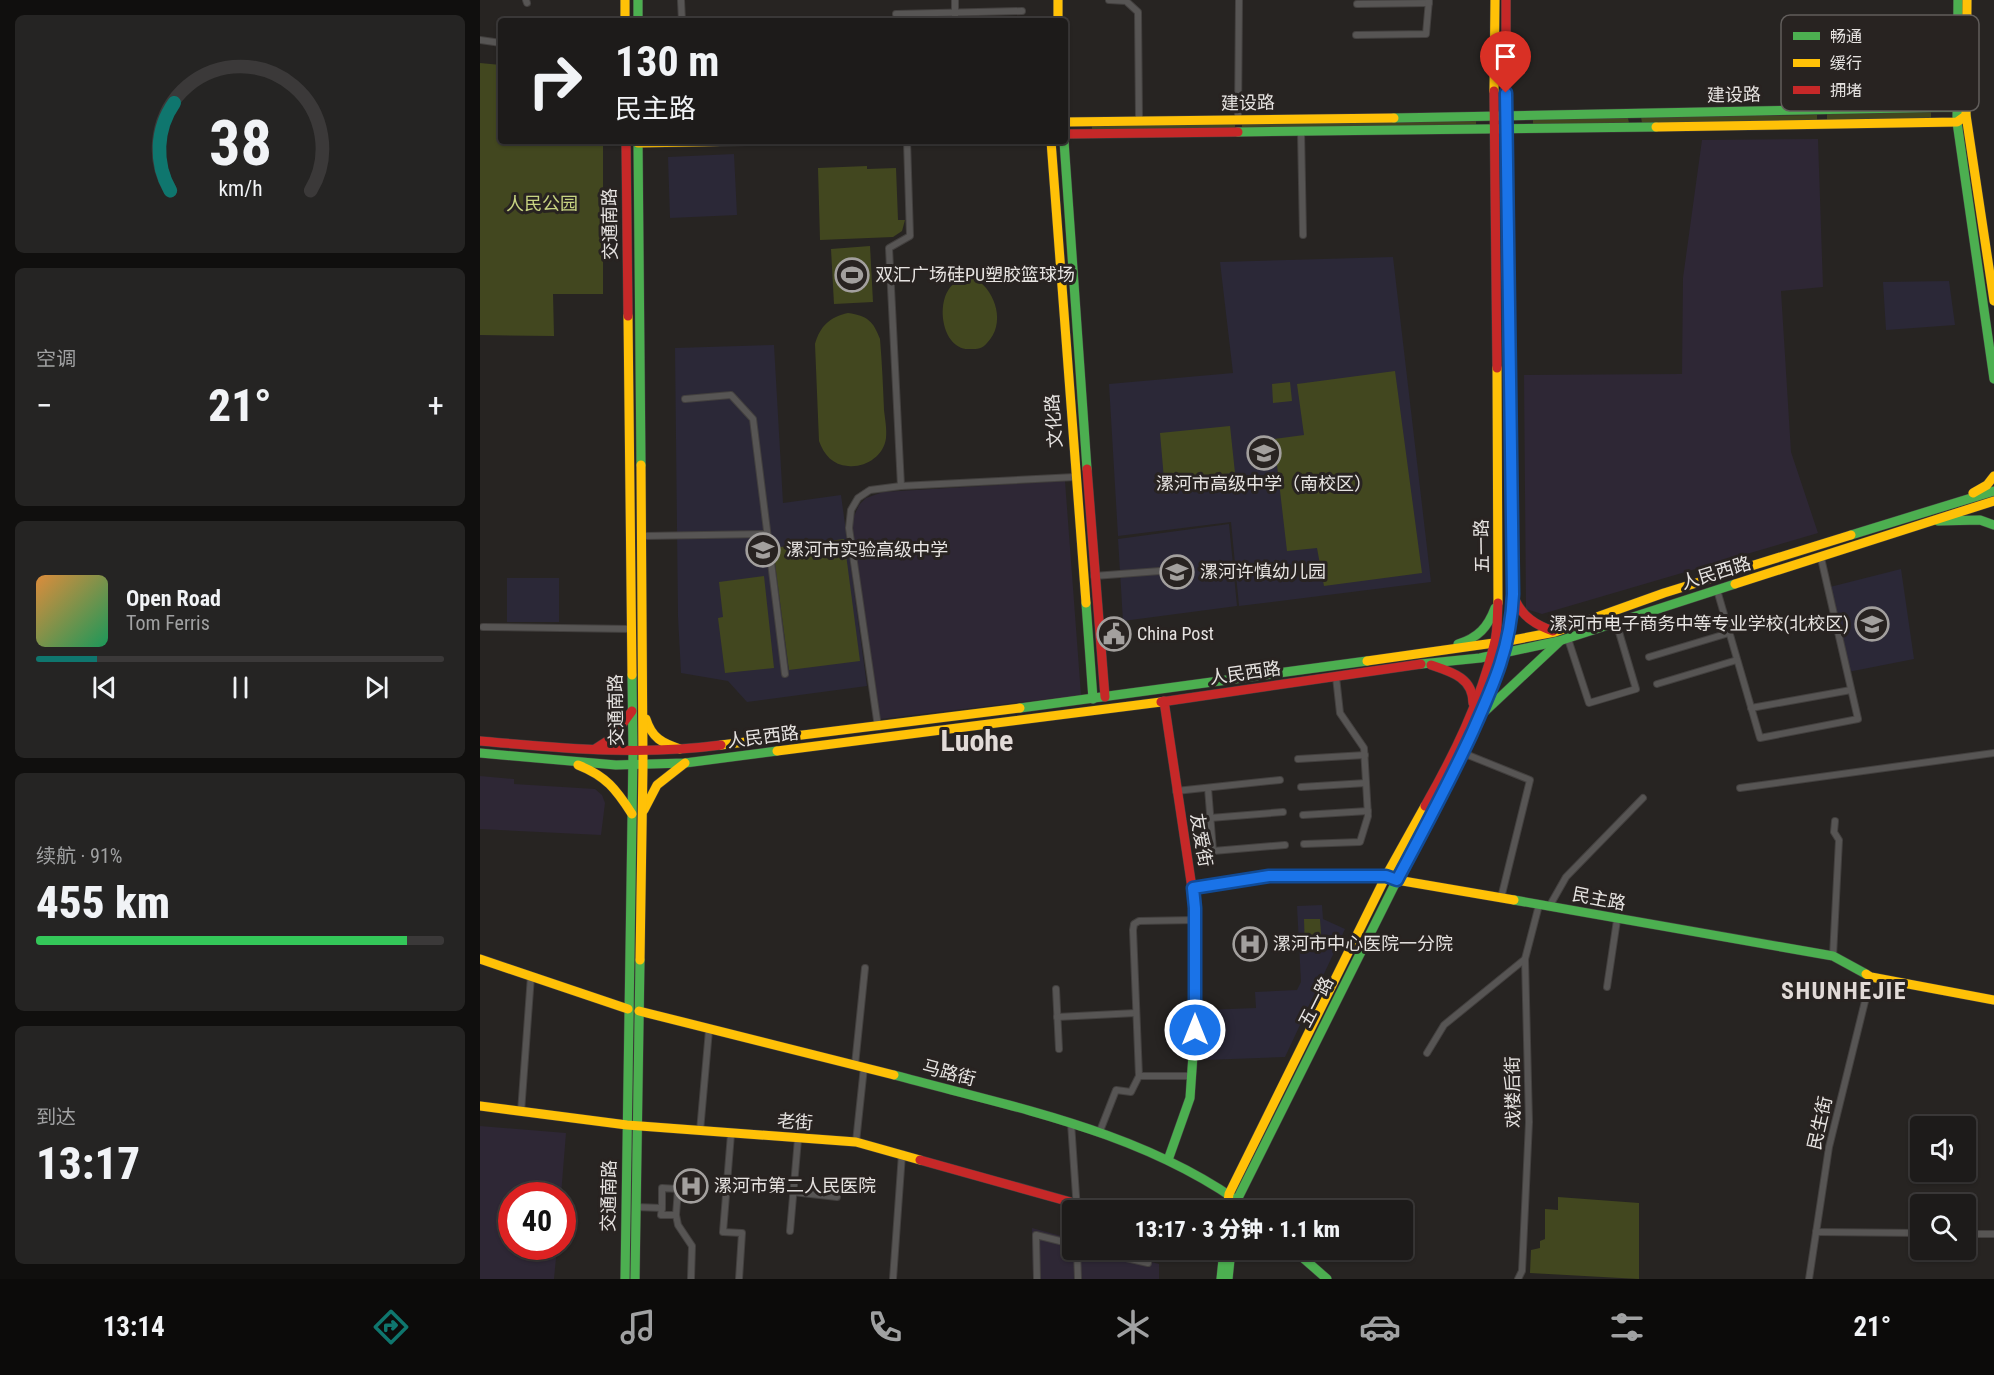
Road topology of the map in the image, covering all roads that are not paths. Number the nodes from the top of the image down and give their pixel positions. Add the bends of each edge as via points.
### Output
1 (625, 0) edge
2 (638, 0) edge
3 (681, 0) edge
4 (954, 0) edge
5 (1058, 0) edge
6 (1109, 0) edge
7 (1239, 0) edge
8 (1495, 0) edge
9 (1506, 0) edge
10 (1959, 0) edge
11 (1967, 0) edge
12 (1429, 1) edge
13 (1357, 4) dead end
14 (1022, 11) dead end
15 (955, 12) junction
16 (896, 14) dead end
17 (1959, 15) edge
18 (1967, 15) edge
19 (625, 18) edge
20 (638, 18) edge
21 (682, 18) edge
22 (955, 18) edge
23 (1058, 18) edge
24 (1356, 35) dead end
25 (480, 40) edge
26 (498, 43) edge
27 (1781, 111) edge
28 (1821, 111) edge
29 (1956, 111) edge
30 (1961, 111) edge
31 (1966, 111) edge
32 (1635, 114) junction
33 (1966, 115) junction
34 (1494, 117) junction
35 (1506, 117) junction
36 (1238, 119) junction
37 (1139, 120) junction
38 (1068, 122) edge
39 (1957, 122) junction
40 (1822, 124) junction
41 (1636, 128) junction
42 (1494, 130) junction
43 (1506, 130) junction
44 (1301, 131) junction
45 (1238, 132) junction
46 (1068, 134) edge
47 (626, 144) edge
48 (637, 144) edge
49 (907, 144) edge
50 (1051, 144) edge
51 (1064, 144) edge
52 (1303, 235) dead end
53 (1994, 302) edge
54 (1994, 379) edge
55 (685, 399) dead end
56 (1994, 476) edge
57 (1075, 477) junction
58 (901, 486) junction
59 (1994, 490) edge
60 (1961, 499) junction
61 (1994, 501) edge
62 (1927, 522) junction
63 (1994, 525) edge
64 (767, 534) junction
65 (643, 536) junction
66 (1821, 558) junction
67 (1160, 571) dead end
68 (1094, 576) junction
69 (1717, 590) junction
70 (1499, 594) junction
71 (1513, 594) junction
72 (1616, 622) junction
73 (483, 627) dead end
74 (632, 629) junction
75 (1729, 633) junction
76 (1561, 637) junction
77 (1508, 641) junction
78 (1495, 643) junction
79 (1435, 650) junction
80 (1505, 654) junction
81 (1491, 656) junction
82 (1648, 657) dead end
83 (1737, 660) junction
84 (1425, 663) junction
85 (785, 674) dead end
86 (1336, 677) junction
87 (1657, 684) dead end
88 (1104, 686) junction
89 (1092, 687) junction
90 (1851, 690) junction
91 (1105, 698) junction
92 (1093, 699) junction
93 (1164, 701) junction
94 (1751, 708) junction
95 (638, 709) junction
96 (1475, 716) junction
97 (878, 727) junction
98 (480, 741) edge
99 (591, 750) junction
100 (685, 750) junction
101 (480, 753) edge
102 (1463, 753) junction
103 (1994, 753) edge
104 (638, 754) junction
105 (1365, 755) junction
106 (1298, 759) dead end
107 (561, 760) junction
108 (685, 763) junction
109 (644, 765) junction
110 (633, 766) junction
111 (1280, 780) dead end
112 (1366, 783) junction
113 (1301, 787) dead end
114 (1208, 788) junction
115 (1740, 788) dead end
116 (1176, 791) junction
117 (1643, 798) dead end
118 (1283, 812) dead end
119 (1368, 812) junction
120 (637, 815) junction
121 (1303, 815) dead end
122 (1210, 818) junction
123 (1835, 821) dead end
124 (1304, 844) dead end
125 (1285, 845) dead end
126 (1386, 876) junction
127 (1397, 880) junction
128 (1193, 888) junction
129 (1501, 898) junction
130 (1544, 906) junction
131 (1195, 920) junction
132 (1617, 920) junction
133 (1833, 956) junction
134 (480, 959) edge
135 (1525, 959) junction
136 (865, 968) dead end
137 (531, 976) junction
138 (1870, 976) junction
139 (1607, 987) dead end
140 (1056, 989) dead end
141 (1994, 1000) edge
142 (628, 1009) junction
143 (639, 1011) junction
144 (1136, 1013) junction
145 (1057, 1017) junction
146 (709, 1030) junction
147 (1059, 1049) dead end
148 (1427, 1053) dead end
149 (860, 1066) junction
150 (1138, 1076) junction
151 (1192, 1076) junction
152 (480, 1106) edge
153 (521, 1112) junction
154 (1071, 1122) junction
155 (627, 1125) junction
156 (638, 1126) junction
157 (700, 1131) junction
158 (1100, 1131) junction
159 (730, 1134) junction
160 (798, 1139) junction
161 (856, 1142) junction
162 (902, 1154) junction
163 (1168, 1160) junction
164 (793, 1192) junction
165 (837, 1197) dead end
166 (1233, 1197) junction
167 (1077, 1200) edge
168 (1232, 1200) edge
169 (1234, 1200) edge
170 (1237, 1200) edge
171 (1062, 1202) edge
172 (636, 1207) junction
173 (662, 1208) junction
174 (676, 1215) junction
175 (790, 1231) dead end
176 (1816, 1232) junction
177 (1910, 1233) edge
178 (1976, 1233) edge
179 (1994, 1234) edge
180 (1062, 1242) edge
181 (1077, 1260) edge
182 (1135, 1260) edge
183 (1224, 1260) edge
184 (1226, 1260) edge
185 (1305, 1260) edge
186 (1148, 1263) dead end
187 (625, 1279) edge
188 (635, 1279) edge
189 (691, 1279) edge
190 (739, 1279) edge
191 (893, 1279) edge
192 (1037, 1279) edge
193 (1078, 1279) edge
194 (1221, 1279) edge
195 (1228, 1279) edge
196 (1327, 1279) edge
197 (1518, 1279) edge
198 (1809, 1279) edge

1 - 19 street
2 - 20 street
3 - 21 street
4 - 15 street
5 - 23 street
6 - 37 street via 1126,1 1138,12
7 - 36 street
8 - 34 street, 五一路
9 - 35 street, 五一路
10 - 17 street
11 - 18 street
12 - 13 street
12 - 24 street via 1425,34
14 - 15 street
15 - 16 street
15 - 22 street
25 - 26 street
27 - 32 street, 建设路
28 - 40 street
29 - 39 street
30 - 33 street
31 - 33 street
32 - 35 street, 建设路
32 - 41 street
33 - 39 street
33 - 53 street
34 - 35 street, 建设路
34 - 36 street, 建设路
34 - 42 street, 五一路
35 - 43 street, 五一路
36 - 37 street, 建设路
36 - 45 street
37 - 38 street, 建设路
39 - 40 street, 建设路
39 - 54 street
40 - 41 street, 建设路
41 - 43 street, 建设路
42 - 43 street, 建设路
42 - 44 street, 建设路
42 - 70 street, 五一路
43 - 71 street, 五一路
44 - 45 street, 建设路
44 - 52 street
45 - 46 street, 建设路
47 - 74 street, 交通南路
48 - 65 street, 交通南路
49 - 58 street via 910,236 889,248
50 - 57 street, 文化路
51 - 68 street, 文化路
55 - 64 street via 731,395 753,419
56 - 60 street via 1987,485
57 - 58 street
57 - 89 street, 文化路
58 - 97 street via 870,490 858,498 848,520
59 - 60 street, 人民西路
60 - 76 street, 人民西路 via 1664,593
61 - 62 street, 人民西路
62 - 63 street via 1980,520
62 - 66 street, 人民西路
64 - 65 street
64 - 85 street
65 - 95 street, 交通南路
66 - 69 street, 人民西路
66 - 90 street
67 - 68 street
68 - 88 street, 文化路
69 - 72 street, 人民西路
69 - 75 street
70 - 78 street, 五一路
70 - 79 street via 1487,629 1466,642
71 - 76 street via 1518,609 1531,621
71 - 77 street, 五一路
72 - 76 street, 人民西路
72 - 76 street via 1636,689 1589,703
73 - 74 street
74 - 95 street, 交通南路
75 - 82 street
75 - 83 street
76 - 77 street, 人民西路
76 - 80 street, 人民西路
76 - 96 street
77 - 78 street, 人民西路
77 - 80 street, 五一路
78 - 79 street, 人民西路
78 - 81 street, 五一路
79 - 91 street, 人民西路
80 - 81 street, 人民西路
80 - 96 street, 五一路
81 - 84 street, 人民西路
81 - 96 street, 五一路
83 - 87 street
83 - 94 street
84 - 86 street, 人民西路
84 - 96 street via 1459,675 1467,682 1472,689
86 - 93 street, 人民西路
86 - 105 street via 1340,713
88 - 89 street
88 - 91 street, 文化路
89 - 92 street, 文化路
90 - 94 street
90 - 94 street via 1858,718 1760,738
91 - 92 street, 人民西路
92 - 97 street, 人民西路
93 - 108 street, 人民西路
93 - 116 street, 友爱街
95 - 99 street via 615,738
95 - 100 street via 653,737
95 - 104 street, 交通南路
96 - 102 street, 五一路
96 - 126 street, 五一路
97 - 100 street, 人民西路
98 - 99 street, 人民西路
99 - 104 street, 人民西路
100 - 104 street, 人民西路
101 - 107 street, 人民西路
102 - 127 street, 五一路
102 - 129 street via 1530,780
103 - 115 street
104 - 109 street, 交通南路
104 - 110 street, 交通南路
105 - 106 street
105 - 112 street
107 - 110 street, 人民西路
107 - 120 street via 597,771
108 - 109 street, 人民西路
108 - 120 street via 657,785
109 - 110 street, 人民西路
109 - 120 street, 交通南路
110 - 120 street, 交通南路
111 - 114 street
112 - 113 street
112 - 119 street
114 - 116 street
114 - 122 street
116 - 128 street, 友爱街
117 - 130 street, 戏楼后街 via 1566,877
118 - 122 street
119 - 121 street
119 - 124 street via 1360,842
120 - 142 street, 交通南路
120 - 143 street, 交通南路
122 - 125 street via 1213,851
123 - 133 street via 1834,832 1839,840
126 - 127 street, 民主路
126 - 128 street, 民主路 via 1269,876
126 - 166 street, 五一路
127 - 129 street, 民主路
127 - 166 street, 五一路
128 - 131 street, 友爱街
129 - 130 street, 民主路
130 - 132 street, 民主路
130 - 135 street, 戏楼后街
131 - 144 street via 1134,924
131 - 151 street, 友爱街
132 - 133 street, 民主路
132 - 139 street
133 - 138 street, 民主路
134 - 137 street
135 - 148 street via 1444,1025
135 - 197 street, 戏楼后街 via 1529,1122 1522,1271
136 - 149 street
137 - 142 street
137 - 153 street
138 - 141 street, 民主路
138 - 176 street, 民生街 via 1828,1147
140 - 145 street
142 - 155 street, 交通南路
143 - 146 street, 马路街
143 - 156 street, 交通南路
144 - 145 street
144 - 150 street
145 - 147 street
146 - 149 street, 马路街
146 - 157 street
149 - 154 street, 马路街
149 - 161 street
150 - 151 street
150 - 158 street via 1131,1092 1116,1090
151 - 163 street, 友爱街 via 1190,1098
152 - 153 street, 老街
153 - 155 street, 老街
154 - 158 street, 马路街
154 - 167 street
155 - 156 street, 老街
155 - 187 street, 交通南路
156 - 157 street, 老街
156 - 172 street, 交通南路
157 - 159 street, 老街
158 - 163 street, 马路街
159 - 160 street, 老街
159 - 190 street via 723,1232 742,1233
160 - 161 street, 老街
160 - 164 street
161 - 162 street, 老街
162 - 171 street, 老街
162 - 191 street
163 - 166 street, 马路街
164 - 165 street
164 - 175 street
166 - 168 street, 五一路
166 - 169 street, 五一路
166 - 170 street, 马路街
172 - 173 street
172 - 188 street, 交通南路
173 - 174 street via 661,1215
173 - 174 street via 662,1188 678,1189
174 - 189 street via 692,1246
176 - 177 street
176 - 198 street, 民生街
178 - 179 street
180 - 192 street via 1036,1235
181 - 193 street
182 - 186 street
183 - 194 street
184 - 195 street
185 - 196 street

